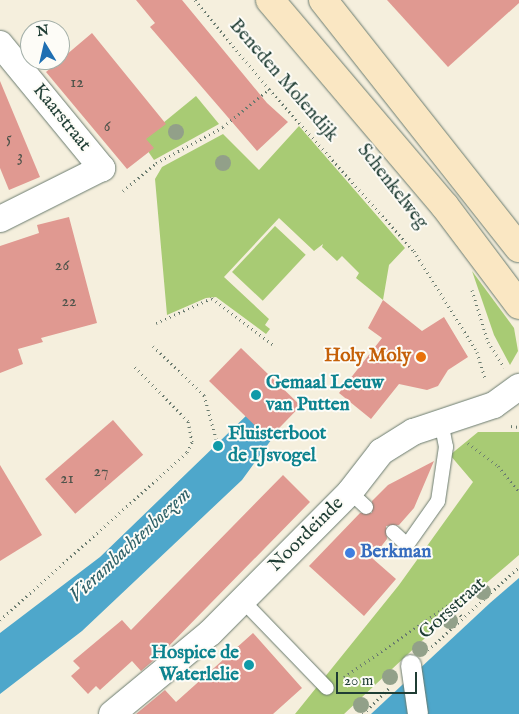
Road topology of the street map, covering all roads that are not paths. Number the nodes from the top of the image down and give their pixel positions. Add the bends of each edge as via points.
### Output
1 (270, 0) edge
2 (323, 0) edge
3 (0, 44) edge
4 (0, 219) edge
5 (519, 248) edge
6 (519, 305) edge
7 (514, 379) edge
8 (441, 422) junction
9 (393, 532) dead end
10 (242, 600) junction
11 (411, 665) road end
12 (326, 688) road end
13 (112, 714) edge
14 (418, 714) edge

1 - 6 main road, Schenkelweg via 444,206
2 - 5 main road
3 - 4 street, Kaarstraat via 102,168
7 - 8 street, Noordeinde via 494,405 469,416
8 - 9 lane via 446,446 438,501 407,545
8 - 10 street, Noordeinde via 413,432 381,452 358,500
10 - 12 lane
10 - 13 street, Noordeinde via 210,633
11 - 14 street

